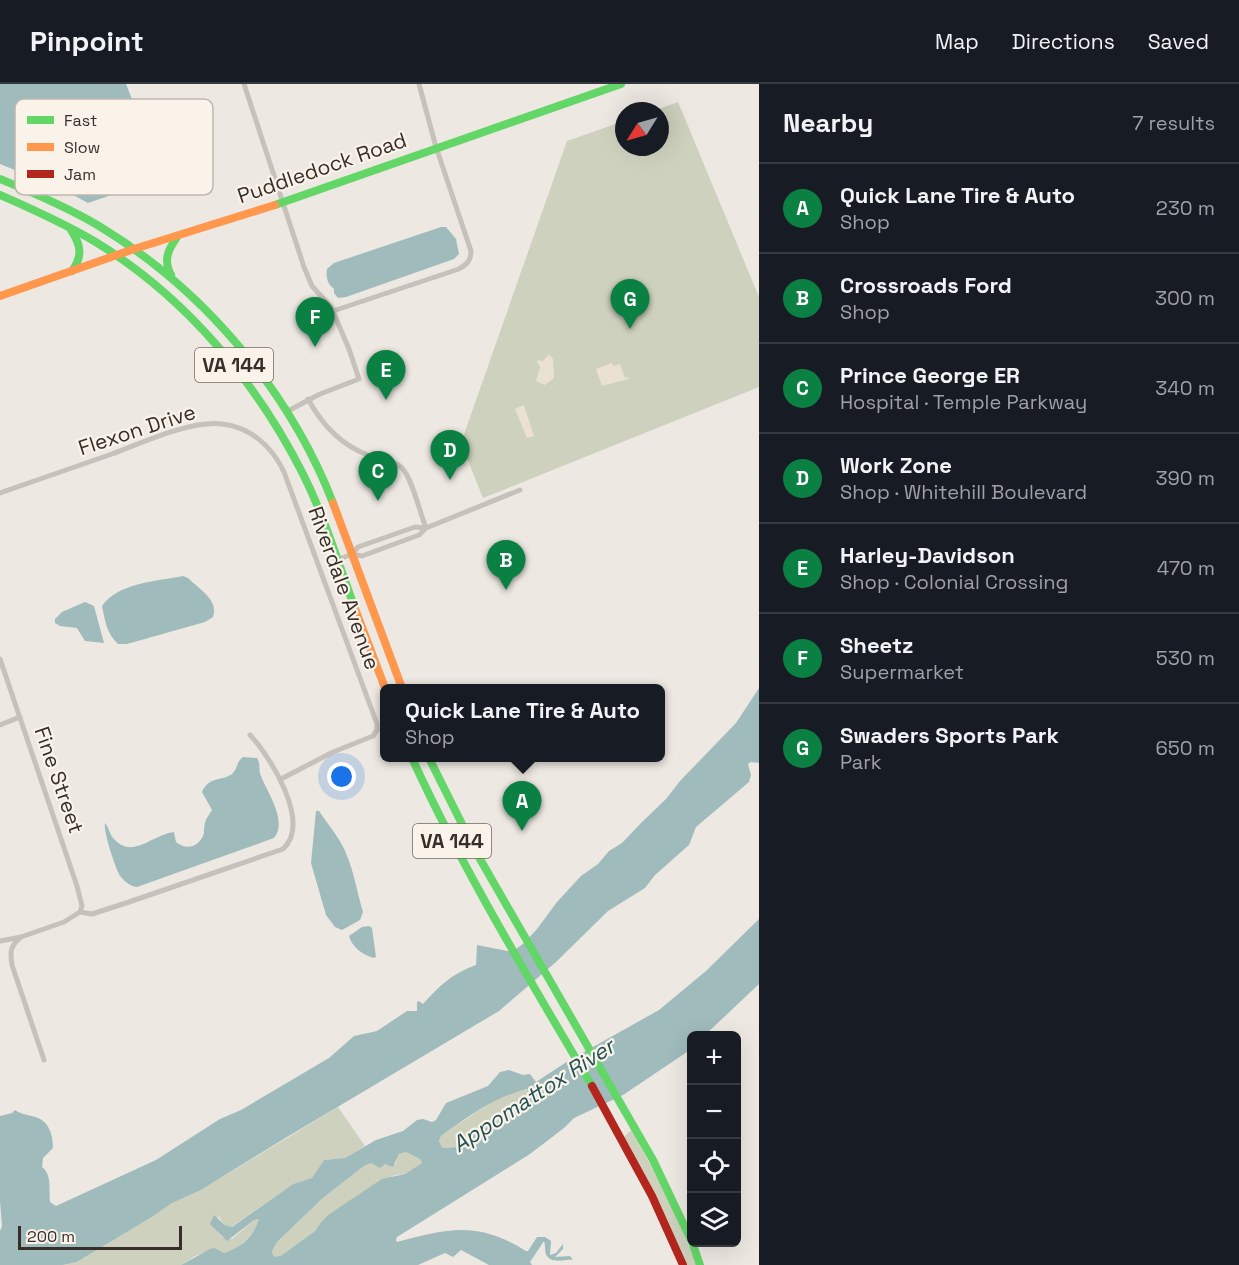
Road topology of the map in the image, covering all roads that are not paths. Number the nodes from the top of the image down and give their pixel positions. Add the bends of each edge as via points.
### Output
1 (244, 84) edge
2 (419, 84) edge
3 (621, 84) edge
4 (436, 147) junction
5 (0, 178) edge
6 (15, 185) edge
7 (0, 195) edge
8 (39, 195) edge
9 (283, 202) junction
10 (70, 228) junction
11 (177, 237) junction
12 (134, 249) junction
13 (117, 256) junction
14 (72, 271) junction
15 (173, 280) junction
16 (0, 296) edge
17 (333, 311) junction
18 (309, 399) junction
19 (286, 412) junction
20 (276, 458) joint
21 (520, 490) dead end
22 (0, 493) edge
23 (426, 528) junction
24 (352, 555) junction
25 (337, 560) junction
26 (0, 659) edge
27 (384, 684) edge
28 (400, 684) edge
29 (20, 717) junction
30 (0, 725) edge
31 (250, 735) dead end
32 (414, 762) edge
33 (431, 762) edge
34 (281, 779) junction
35 (81, 912) junction
36 (21, 938) junction
37 (0, 941) edge
38 (44, 1060) dead end
39 (687, 1231) edge
40 (694, 1247) edge
41 (683, 1265) edge
42 (700, 1265) edge

1 - 9 street
2 - 4 street
3 - 4 main road, Puddledock Road
4 - 9 main road, Puddledock Road
4 - 17 street via 471,258 459,269
5 - 6 main road, VA 144
7 - 10 main road, VA 144
8 - 12 main road, VA 144 via 79,214
9 - 11 main road, Puddledock Road
9 - 17 street via 312,286
10 - 13 main road, VA 144
10 - 14 main road via 82,250
11 - 12 main road, Puddledock Road
11 - 15 main road via 165,257
12 - 13 main road, Puddledock Road
12 - 15 main road, VA 144
13 - 14 main road, Puddledock Road
13 - 25 main road, VA 144 via 197,324 250,385 303,475
14 - 16 main road, Puddledock Road
15 - 19 main road, VA 144 via 228,333
17 - 18 street via 359,379
18 - 19 street
18 - 23 street via 317,414 342,439 357,450 402,468
19 - 24 main road, VA 144 via 318,469
20 - 22 street, Flexon Drive via 256,437 240,428 202,424
20 - 34 street, Riverdale Avenue via 377,728 367,739
21 - 23 street
23 - 24 street via 419,535 362,556
23 - 24 street via 415,527 358,547
24 - 25 street
24 - 28 main road, VA 144
25 - 27 main road, VA 144
26 - 29 street, Fine Street
29 - 30 street
29 - 35 street, Fine Street via 77,886
31 - 34 street
32 - 41 main road, VA 144 via 447,832 650,1190
33 - 39 main road, VA 144 via 464,831 635,1129
34 - 35 street via 293,830 283,849 92,914
35 - 36 street
36 - 37 street
36 - 38 street via 12,946 10,956
40 - 42 main road, VA 144

